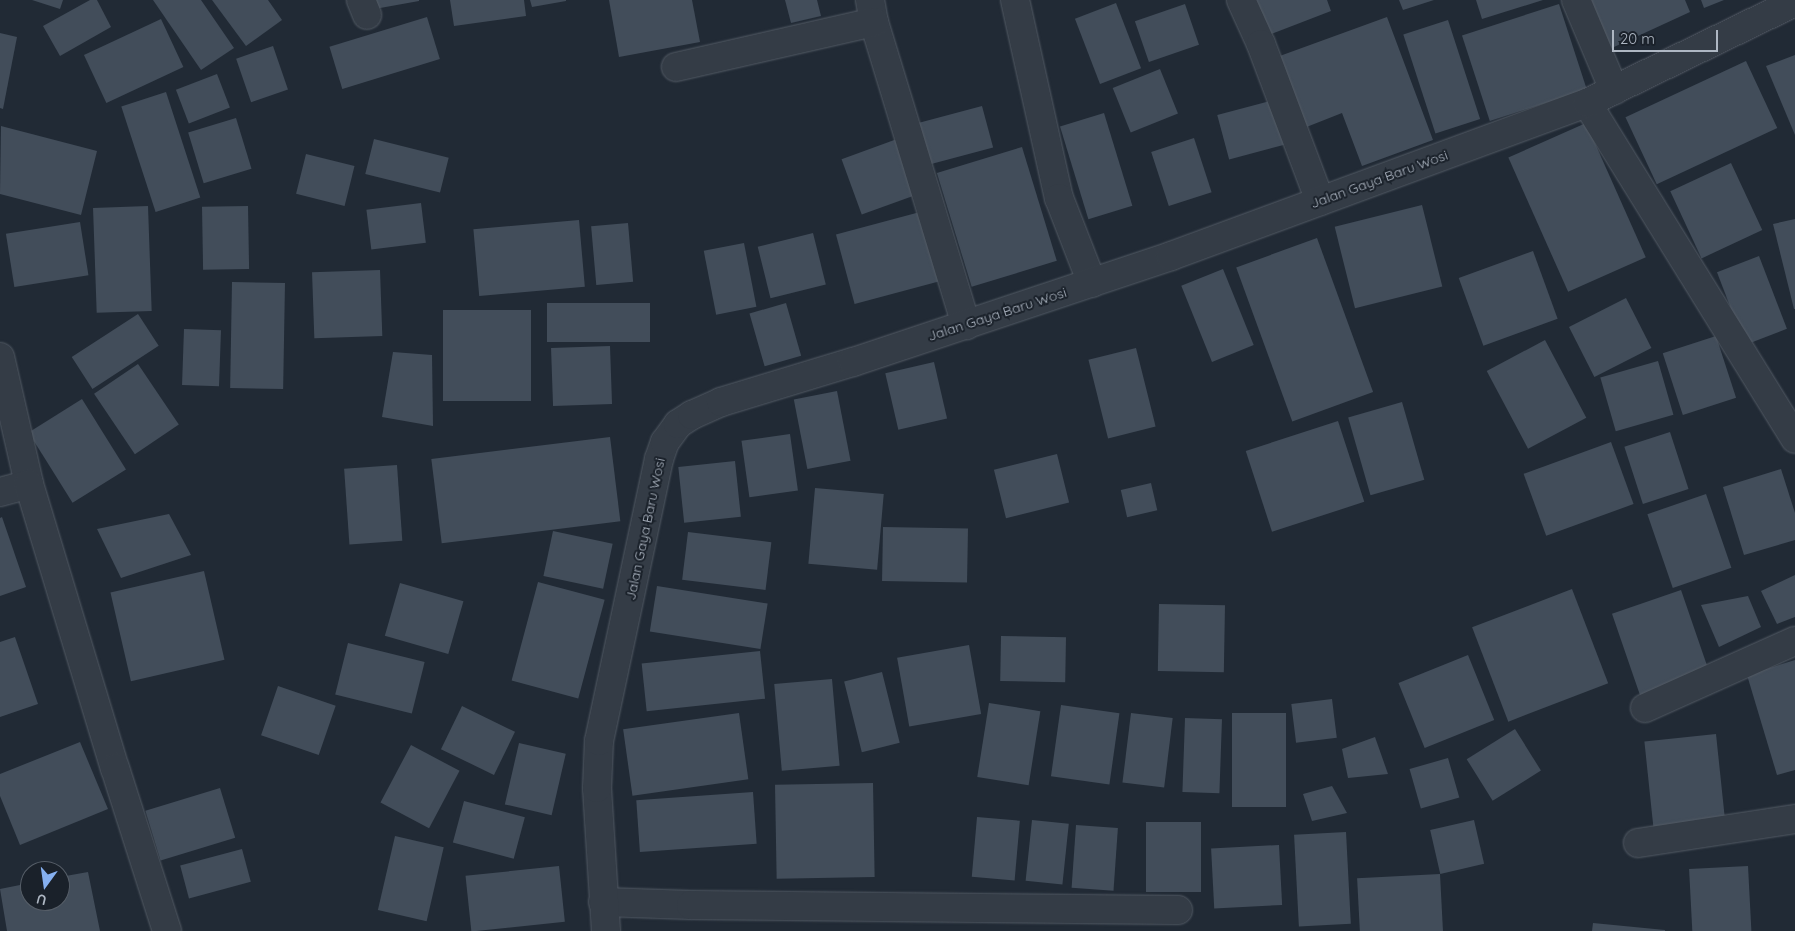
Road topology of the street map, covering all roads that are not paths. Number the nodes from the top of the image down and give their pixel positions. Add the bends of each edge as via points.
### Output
1 (1014, 0) edge
2 (1241, 0) edge
3 (1576, 0) edge
4 (1795, 2) edge
5 (872, 11) edge
6 (676, 67) dead end
7 (1614, 90) junction
8 (1587, 103) junction
9 (1320, 201) junction
10 (1092, 283) junction
11 (966, 325) junction
12 (0, 357) edge
13 (1795, 439) edge
14 (29, 484) junction
15 (0, 492) edge
16 (1795, 641) edge
17 (1645, 708) dead end
18 (1795, 819) edge
19 (1638, 843) dead end
20 (603, 902) junction
21 (1178, 910) dead end
22 (167, 931) edge
23 (606, 931) edge

1 - 10 street via 1059,198
2 - 9 street via 1261,44
3 - 7 street
4 - 7 street, Jalan Gaya Baru Wosi
5 - 6 street
5 - 11 street
7 - 8 street, Jalan Gaya Baru Wosi
8 - 9 street, Jalan Gaya Baru Wosi
8 - 13 street
9 - 10 street, Jalan Gaya Baru Wosi
10 - 11 street, Jalan Gaya Baru Wosi
11 - 20 street, Jalan Gaya Baru Wosi via 709,406 678,424 665,442 599,741 596,766
12 - 14 street
14 - 15 street
14 - 22 street
16 - 17 street
18 - 19 street
20 - 21 street
20 - 23 street, Jalan Gaya Baru Wosi

